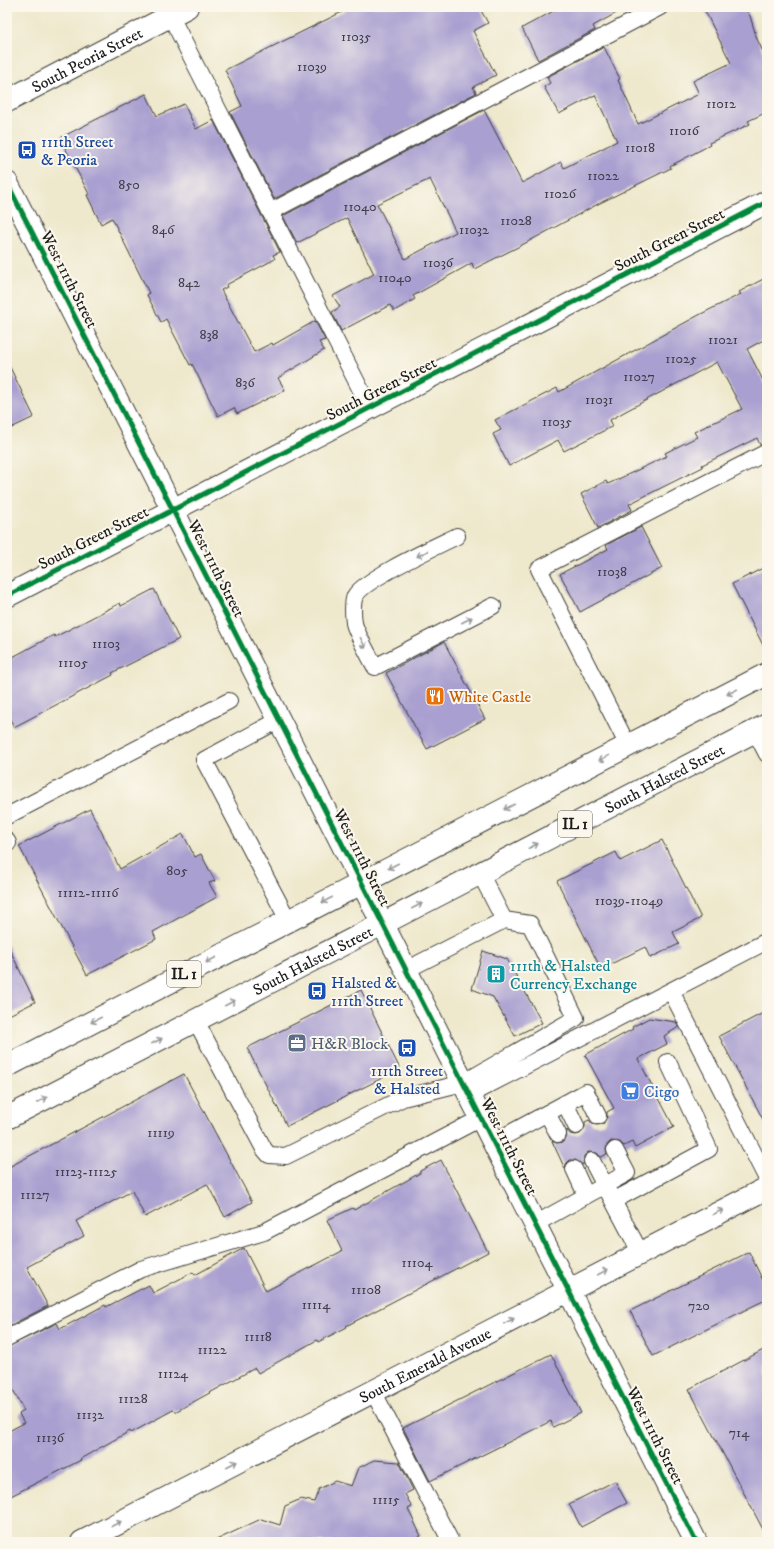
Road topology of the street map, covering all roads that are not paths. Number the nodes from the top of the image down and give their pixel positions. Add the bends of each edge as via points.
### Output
1 (660, 7) edge
2 (174, 10) edge
3 (7, 101) edge
4 (7, 183) edge
5 (767, 202) edge
6 (270, 212) junction
7 (370, 408) junction
8 (767, 452) edge
9 (173, 510) junction
10 (457, 536) dead end
11 (7, 596) edge
12 (492, 606) dead end
13 (767, 674) edge
14 (229, 701) dead end
15 (279, 720) junction
16 (761, 728) edge
17 (628, 746) junction
18 (767, 754) edge
19 (7, 816) edge
20 (480, 873) junction
21 (361, 882) junction
22 (288, 920) junction
23 (504, 920) junction
24 (383, 924) junction
25 (767, 941) edge
26 (406, 970) junction
27 (671, 991) junction
28 (196, 1021) junction
29 (668, 1062) dead end
30 (7, 1066) edge
31 (466, 1089) junction
32 (565, 1104) junction
33 (548, 1113) junction
34 (598, 1116) dead end
35 (7, 1118) edge
36 (481, 1118) junction
37 (576, 1126) dead end
38 (558, 1134) dead end
39 (494, 1142) junction
40 (615, 1150) dead end
41 (592, 1161) dead end
42 (574, 1169) dead end
43 (767, 1179) edge
44 (604, 1186) junction
45 (767, 1188) edge
46 (586, 1195) junction
47 (612, 1201) junction
48 (535, 1224) junction
49 (640, 1252) junction
50 (568, 1290) junction
51 (7, 1338) edge
52 (373, 1391) junction
53 (82, 1542) edge
54 (451, 1542) edge
55 (696, 1542) edge

1 - 6 lane
2 - 3 main road, South Peoria Street
2 - 6 lane
4 - 9 main road, West 111th Street
5 - 7 main road, South Green Street
6 - 7 lane
7 - 9 main road, South Green Street
8 - 17 lane via 539,569
9 - 11 main road, South Green Street
9 - 15 main road, West 111th Street
10 -> 12 lane via 379,576 364,585 355,596 354,625 375,667
13 -> 17 main road, IL 1
14 - 19 lane
15 - 21 main road, West 111th Street
15 - 22 lane via 204,760
16 - 18 lane
20 -> 16 main road, South Halsted Street / IL 1
17 -> 21 main road, IL 1
20 - 23 lane
24 -> 20 main road, South Halsted Street / IL 1
21 -> 22 main road, IL 1
21 - 24 main road, West 111th Street
22 -> 30 main road, IL 1
23 - 26 lane
23 - 31 lane via 530,924 576,1018
24 - 26 main road, West 111th Street
28 -> 24 main road, South Halsted Street / IL 1
25 - 27 lane
26 - 31 main road, West 111th Street
27 - 31 lane
27 - 43 lane
28 - 31 lane via 269,1155 286,1156 403,1098
35 -> 28 main road, South Halsted Street / IL 1
29 - 47 lane via 709,1149
31 - 36 main road, West 111th Street
32 - 33 lane
32 - 34 lane via 586,1092
32 - 37 lane
33 - 38 lane
33 - 39 lane
36 - 39 main road, West 111th Street
36 - 51 lane via 264,1232 141,1269
39 - 48 main road, West 111th Street
40 - 44 lane via 627,1173
41 - 44 lane
42 - 46 lane
44 - 46 lane
44 - 47 lane
49 -> 45 main road, South Emerald Avenue
46 - 48 lane
47 - 49 lane
48 - 50 main road, West 111th Street
50 -> 49 main road, South Emerald Avenue
52 -> 50 main road, South Emerald Avenue
50 - 55 main road, West 111th Street
53 -> 52 main road, South Emerald Avenue
52 - 54 lane

